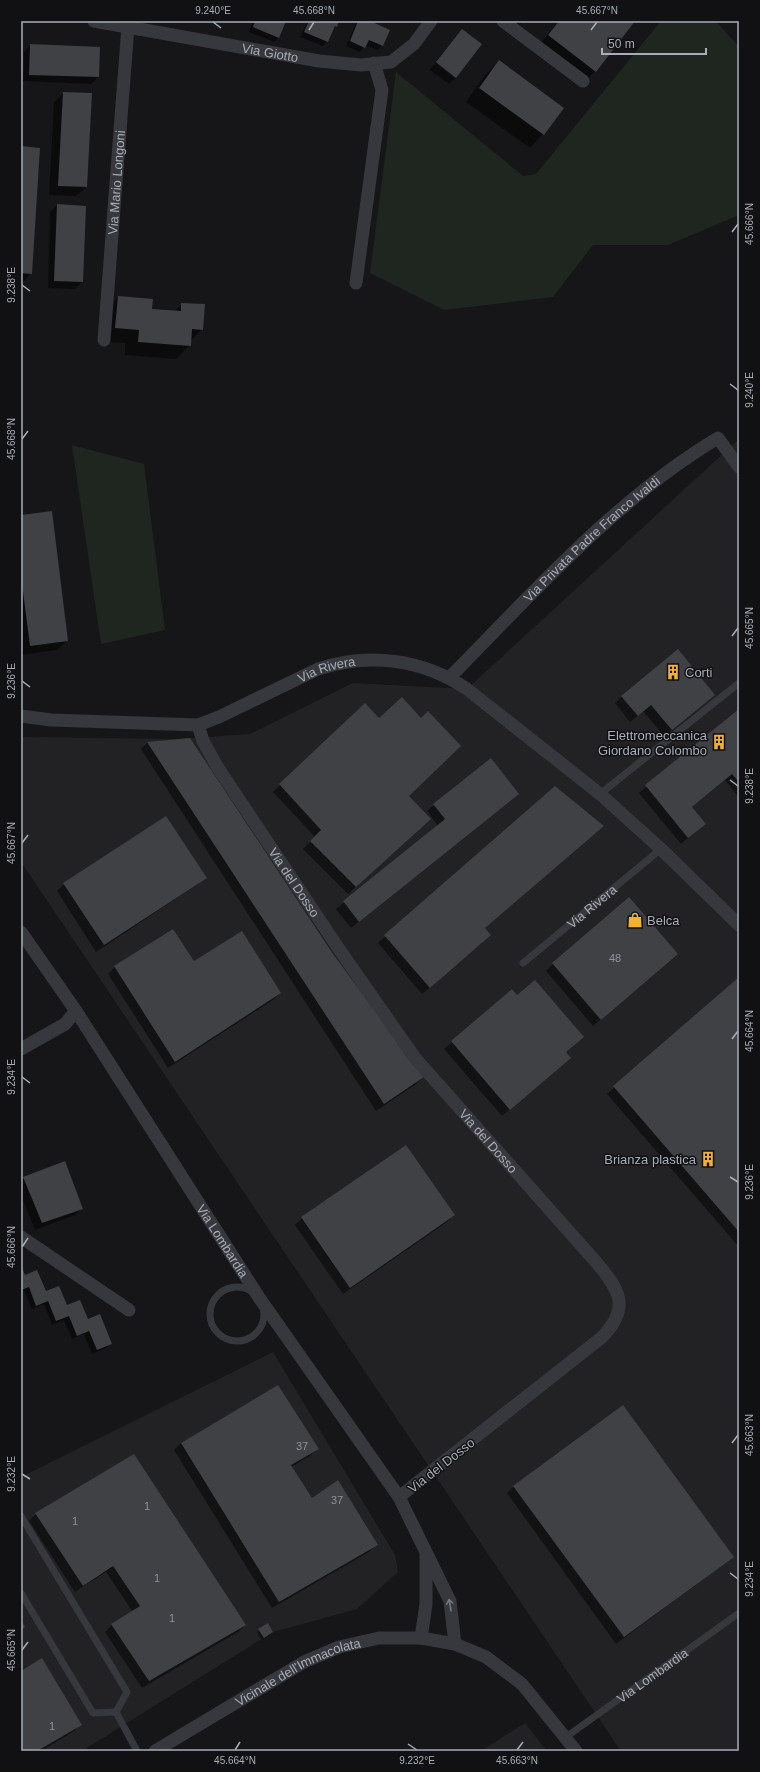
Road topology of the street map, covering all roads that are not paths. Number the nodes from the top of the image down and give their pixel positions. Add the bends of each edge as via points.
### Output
1 (94, 21) edge
2 (430, 21) edge
3 (503, 21) edge
4 (128, 26) junction
5 (374, 63) junction
6 (583, 81) dead end
7 (356, 283) dead end
8 (104, 340) dead end
9 (739, 467) edge
10 (450, 677) junction
11 (739, 683) edge
12 (21, 716) edge
13 (198, 725) junction
14 (600, 794) junction
15 (661, 849) junction
16 (739, 925) edge
17 (21, 932) edge
18 (523, 963) dead end
19 (76, 1011) junction
20 (21, 1043) edge
21 (21, 1049) edge
22 (21, 1237) edge
23 (260, 1299) junction
24 (129, 1310) dead end
25 (399, 1497) junction
26 (21, 1516) edge
27 (426, 1549) junction
28 (21, 1593) edge
29 (739, 1613) edge
30 (421, 1638) junction
31 (455, 1644) junction
32 (116, 1712) junction
33 (566, 1737) junction
34 (137, 1751) edge
35 (155, 1751) edge
36 (576, 1751) edge

1 - 4 street, Via Giotto
2 - 5 street, Via Giotto via 414,44 391,62
3 - 6 street
4 - 5 street, Via Giotto via 319,61 361,65
4 - 8 street, Via Mario Longoni
5 - 7 street via 382,90
9 - 10 street, Via Privata Padre Franco Ivaldi via 718,438 693,452 606,520
10 - 13 street, Via Rivera via 408,663 379,660 347,661 318,669
10 - 14 street, Via Rivera
11 - 14 lane
12 - 13 street, Via Rivera via 51,720
13 - 25 street, Via del Dosso via 203,741 218,768 415,1058 611,1279 620,1300 620,1310 615,1320 601,1338
14 - 15 street, Via Rivera
15 - 16 street, Via Rivera
15 - 18 lane, Via Rivera
17 - 19 street, Via Lombardia
19 - 20 street
19 - 21 street via 65,1024
19 - 23 street, Via Lombardia
22 - 24 street
23 - 23 lane via 246,1288 233,1288 221,1292 211,1306 211,1324 223,1338 231,1341 249,1338 262,1325 264,1317
23 - 25 street, Via Lombardia
25 - 27 street, Via Lombardia
26 - 32 lane via 127,1692
27 - 30 street via 426,1604
31 -> 27 street, Via Lombardia via 450,1601
28 - 32 lane via 93,1713
29 - 33 lane, Via Lombardia
30 - 31 street, Vicinale dell'Immacolata
30 - 35 street, Vicinale dell'Immacolata via 379,1638 339,1647 304,1662
31 - 33 street via 486,1657 522,1684
32 - 34 lane
33 - 36 street

